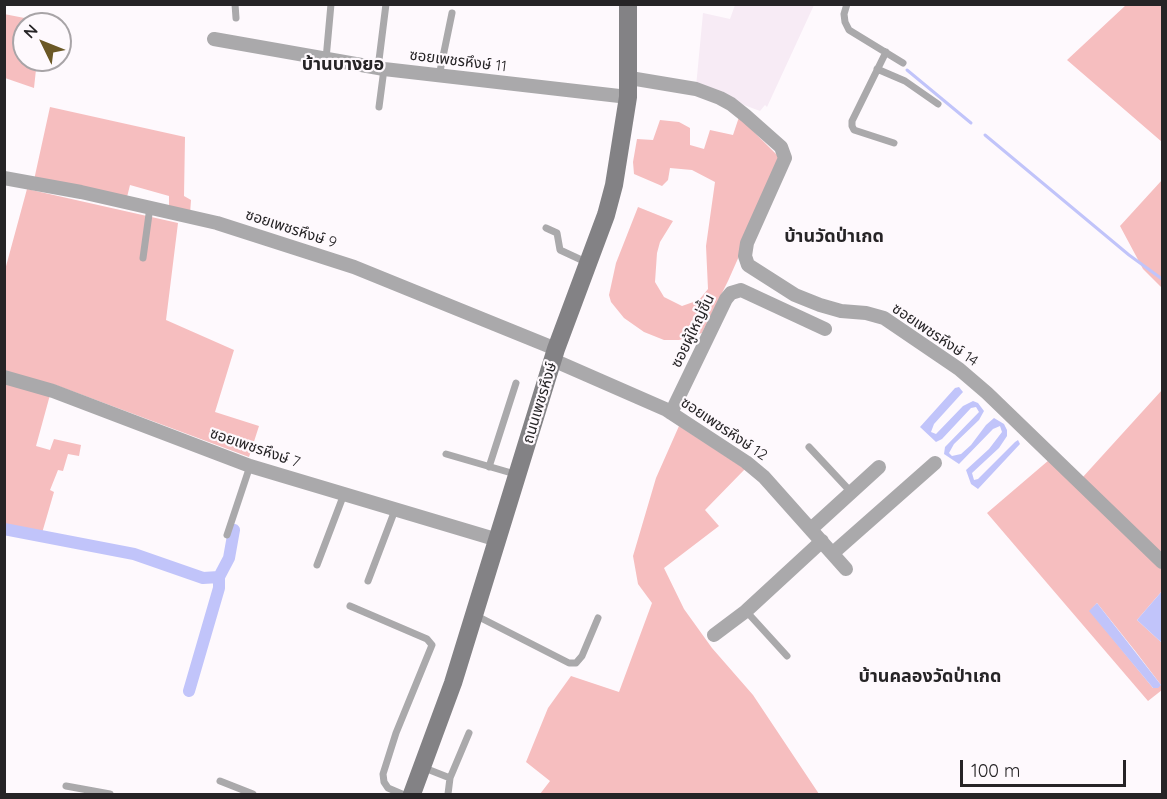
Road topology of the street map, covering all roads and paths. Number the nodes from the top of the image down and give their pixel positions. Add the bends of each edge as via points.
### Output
1 (235, 4) edge
2 (331, 4) edge
3 (386, 4) edge
4 (628, 4) edge
5 (847, 4) edge
6 (452, 13) dead end
7 (236, 18) dead end
8 (214, 39) dead end
9 (886, 52) junction
10 (326, 59) junction
11 (903, 63) dead end
12 (381, 68) junction
13 (877, 69) junction
14 (439, 76) junction
15 (630, 78) junction
16 (628, 98) junction
17 (939, 104) dead end
18 (379, 107) dead end
19 (894, 143) dead end
20 (4, 178) edge
21 (150, 207) junction
22 (546, 228) dead end
23 (143, 258) dead end
24 (588, 263) junction
25 (825, 329) dead end
26 (555, 354) junction
27 (4, 377) edge
28 (516, 383) dead end
29 (671, 413) junction
30 (809, 447) dead end
31 (446, 454) dead end
32 (935, 463) dead end
33 (250, 466) junction
34 (879, 466) dead end
35 (489, 467) junction
36 (517, 475) junction
37 (851, 492) junction
38 (344, 494) junction
39 (395, 510) junction
40 (811, 529) junction
41 (227, 535) dead end
42 (498, 540) junction
43 (822, 541) junction
44 (833, 553) junction
45 (1162, 562) edge
46 (317, 566) dead end
47 (846, 568) dead end
48 (369, 581) dead end
49 (350, 606) dead end
50 (747, 611) junction
51 (475, 615) junction
52 (598, 618) dead end
53 (714, 635) dead end
54 (787, 656) dead end
55 (469, 733) dead end
56 (422, 767) junction
57 (450, 778) junction
58 (220, 781) dead end
59 (66, 786) dead end
60 (110, 795) edge
61 (253, 795) edge
62 (402, 795) edge
63 (412, 795) edge
64 (448, 795) edge

1 - 7 lane
2 - 10 lane
3 - 12 lane
4 - 15 main road, ถนนเพชรหึงษ์
5 - 9 lane via 844,22 849,30
6 - 14 lane
8 - 10 street, ซอยเพชรหึงษ์ 11
9 - 11 lane
9 - 13 lane
10 - 12 street, ซอยเพชรหึงษ์ 11
12 - 14 street, ซอยเพชรหึงษ์ 11
12 - 18 lane
13 - 17 lane via 905,81
13 - 19 lane via 852,126
14 - 16 street, ซอยเพชรหึงษ์ 11
15 - 16 main road, ถนนเพชรหึงษ์
15 - 45 street, ซอยเพชรหึงษ์ 14 via 696,89 720,98 781,147 785,158 747,243 748,265 795,295 820,305 884,318 959,369
16 - 24 main road, ถนนเพชรหึงษ์ via 614,185
20 - 21 street, ซอยเพชรหึงษ์ 9
21 - 23 lane
21 - 26 street, ซอยเพชรหึงษ์ 9 via 218,223 354,267
22 - 24 lane via 557,233 560,250
24 - 26 main road, ถนนเพชรหึงษ์
25 - 29 street, ซอยผู้ใหญ่ชื้น via 741,290 731,292
26 - 29 street, ซอยเพชรหึงษ์ 12
26 - 36 main road, ถนนเพชรหึงษ์
27 - 33 street, ซอยเพชรหึงษ์ 7 via 53,391
28 - 35 lane
29 - 40 street, ซอยเพชรหึงษ์ 12 via 764,477
30 - 37 lane
31 - 35 lane
32 - 44 street
33 - 38 street, ซอยเพชรหึงษ์ 7
33 - 41 lane
34 - 37 street
35 - 36 lane
36 - 42 main road, ถนนเพชรหึงษ์
37 - 40 street
38 - 39 street, ซอยเพชรหึงษ์ 7
38 - 46 lane
39 - 42 street, ซอยเพชรหึงษ์ 7
39 - 48 lane
40 - 43 street, ซอยเพชรหึงษ์ 12
42 - 51 main road, ถนนเพชรหึงษ์
43 - 44 street, ซอยเพชรหึงษ์ 12
43 - 50 street
44 - 47 street, ซอยเพชรหึงษ์ 12
49 - 62 lane via 427,639 432,645 382,774 388,788
50 - 53 street
50 - 54 lane
51 - 52 lane via 569,663 576,663 582,656
51 - 56 main road, ถนนเพชรหึงษ์
55 - 57 lane
56 - 57 lane
56 - 63 main road, ถนนเพชรหึงษ์
57 - 64 lane
58 - 61 lane
59 - 60 lane

